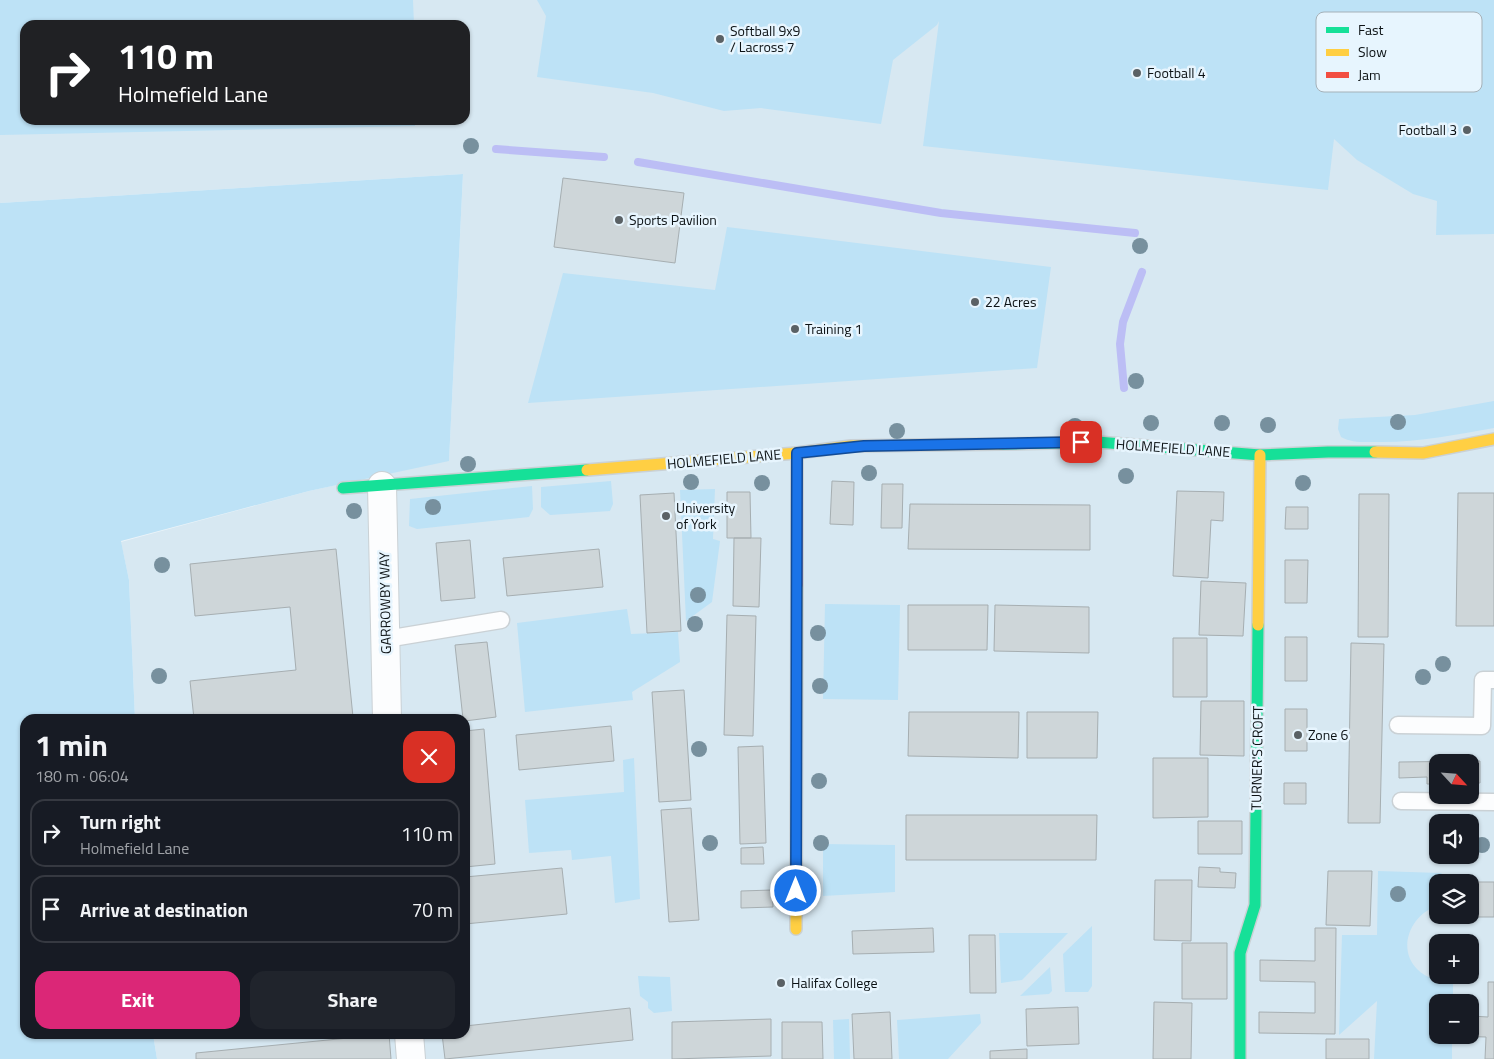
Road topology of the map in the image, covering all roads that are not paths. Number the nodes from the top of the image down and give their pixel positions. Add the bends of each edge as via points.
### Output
1 (1494, 439) edge
2 (797, 453) junction
3 (1260, 455) junction
4 (382, 486) junction
5 (343, 488) dead end
6 (501, 620) dead end
7 (386, 639) junction
8 (1494, 680) edge
9 (386, 714) edge
10 (1398, 725) dead end
11 (1401, 801) dead end
12 (1494, 802) edge
13 (796, 929) dead end
14 (409, 1039) edge
15 (411, 1059) edge
16 (1240, 1059) edge

1 - 3 street, HOLMEFIELD LANE via 1423,453
2 - 3 street, HOLMEFIELD LANE via 860,446 1097,442
2 - 4 street, HOLMEFIELD LANE
2 - 13 street
3 - 16 street, TURNER'S CROFT via 1256,876 1255,905 1240,952
4 - 5 street, HOLMEFIELD LANE
4 - 7 street, GARROWBY WAY
6 - 7 lane
7 - 9 street, GARROWBY WAY
8 - 10 lane via 1483,680 1482,726
11 - 12 lane
14 - 15 street

